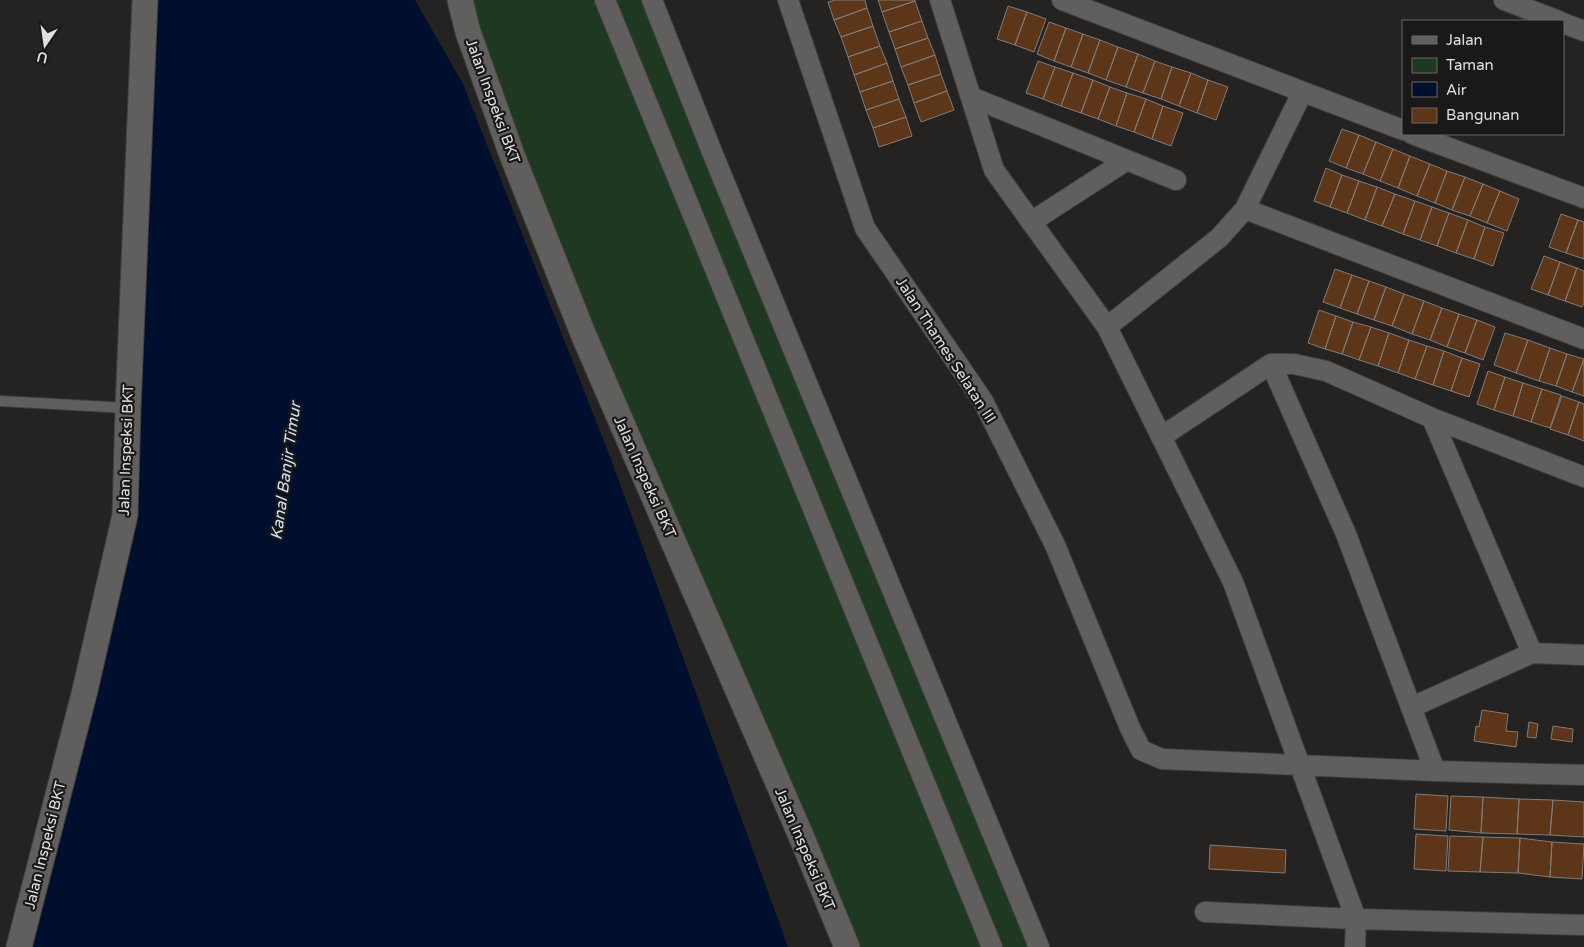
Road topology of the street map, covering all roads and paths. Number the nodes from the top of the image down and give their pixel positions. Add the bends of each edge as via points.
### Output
1 (145, 0) edge
2 (460, 0) edge
3 (605, 0) edge
4 (652, 0) edge
5 (788, 0) edge
6 (940, 0) edge
7 (1062, 0) edge
8 (1504, 0) edge
9 (1556, 20) edge
10 (1564, 23) edge
11 (1584, 31) edge
12 (1302, 92) junction
13 (971, 97) junction
14 (1402, 130) edge
15 (1415, 135) edge
16 (1126, 160) junction
17 (1176, 180) dead end
18 (1584, 198) edge
19 (1244, 209) junction
20 (1031, 222) junction
21 (1107, 327) junction
22 (1584, 339) edge
23 (1271, 364) junction
24 (0, 401) edge
25 (128, 408) junction
26 (1432, 418) junction
27 (1161, 437) junction
28 (1584, 477) edge
29 (1532, 653) junction
30 (1584, 655) edge
31 (1412, 707) junction
32 (1300, 765) junction
33 (1435, 771) junction
34 (1584, 774) edge
35 (1206, 912) dead end
36 (1356, 919) junction
37 (1584, 925) edge
38 (19, 947) edge
39 (847, 947) edge
40 (992, 947) edge
41 (1039, 947) edge
42 (1355, 947) edge

1 - 25 street, Jalan Inspeksi BKT
2 - 39 street, Jalan Inspeksi BKT via 468,32 512,155 584,336
3 - 40 street
4 - 41 street
5 - 32 street, Jalan Thames Selatan III via 865,228 983,402 1056,544 1141,750 1162,759
6 - 13 street
7 - 12 street
8 - 9 street
10 - 11 street
12 - 14 street
12 - 19 street
13 - 16 street
13 - 20 street via 994,170
15 - 18 street
16 - 17 street
16 - 20 street
19 - 21 street via 1219,238
19 - 22 street
20 - 21 street
21 - 27 street
23 - 26 street via 1294,364 1326,371
23 - 27 street
23 - 31 street via 1346,534
24 - 25 lane
25 - 38 street, Jalan Inspeksi BKT via 125,515 85,690
26 - 28 street
26 - 29 street
27 - 32 street via 1233,582
29 - 30 street
29 - 31 street
31 - 33 street
32 - 33 street
32 - 36 street
33 - 34 street
35 - 36 street
36 - 37 street
36 - 42 street

